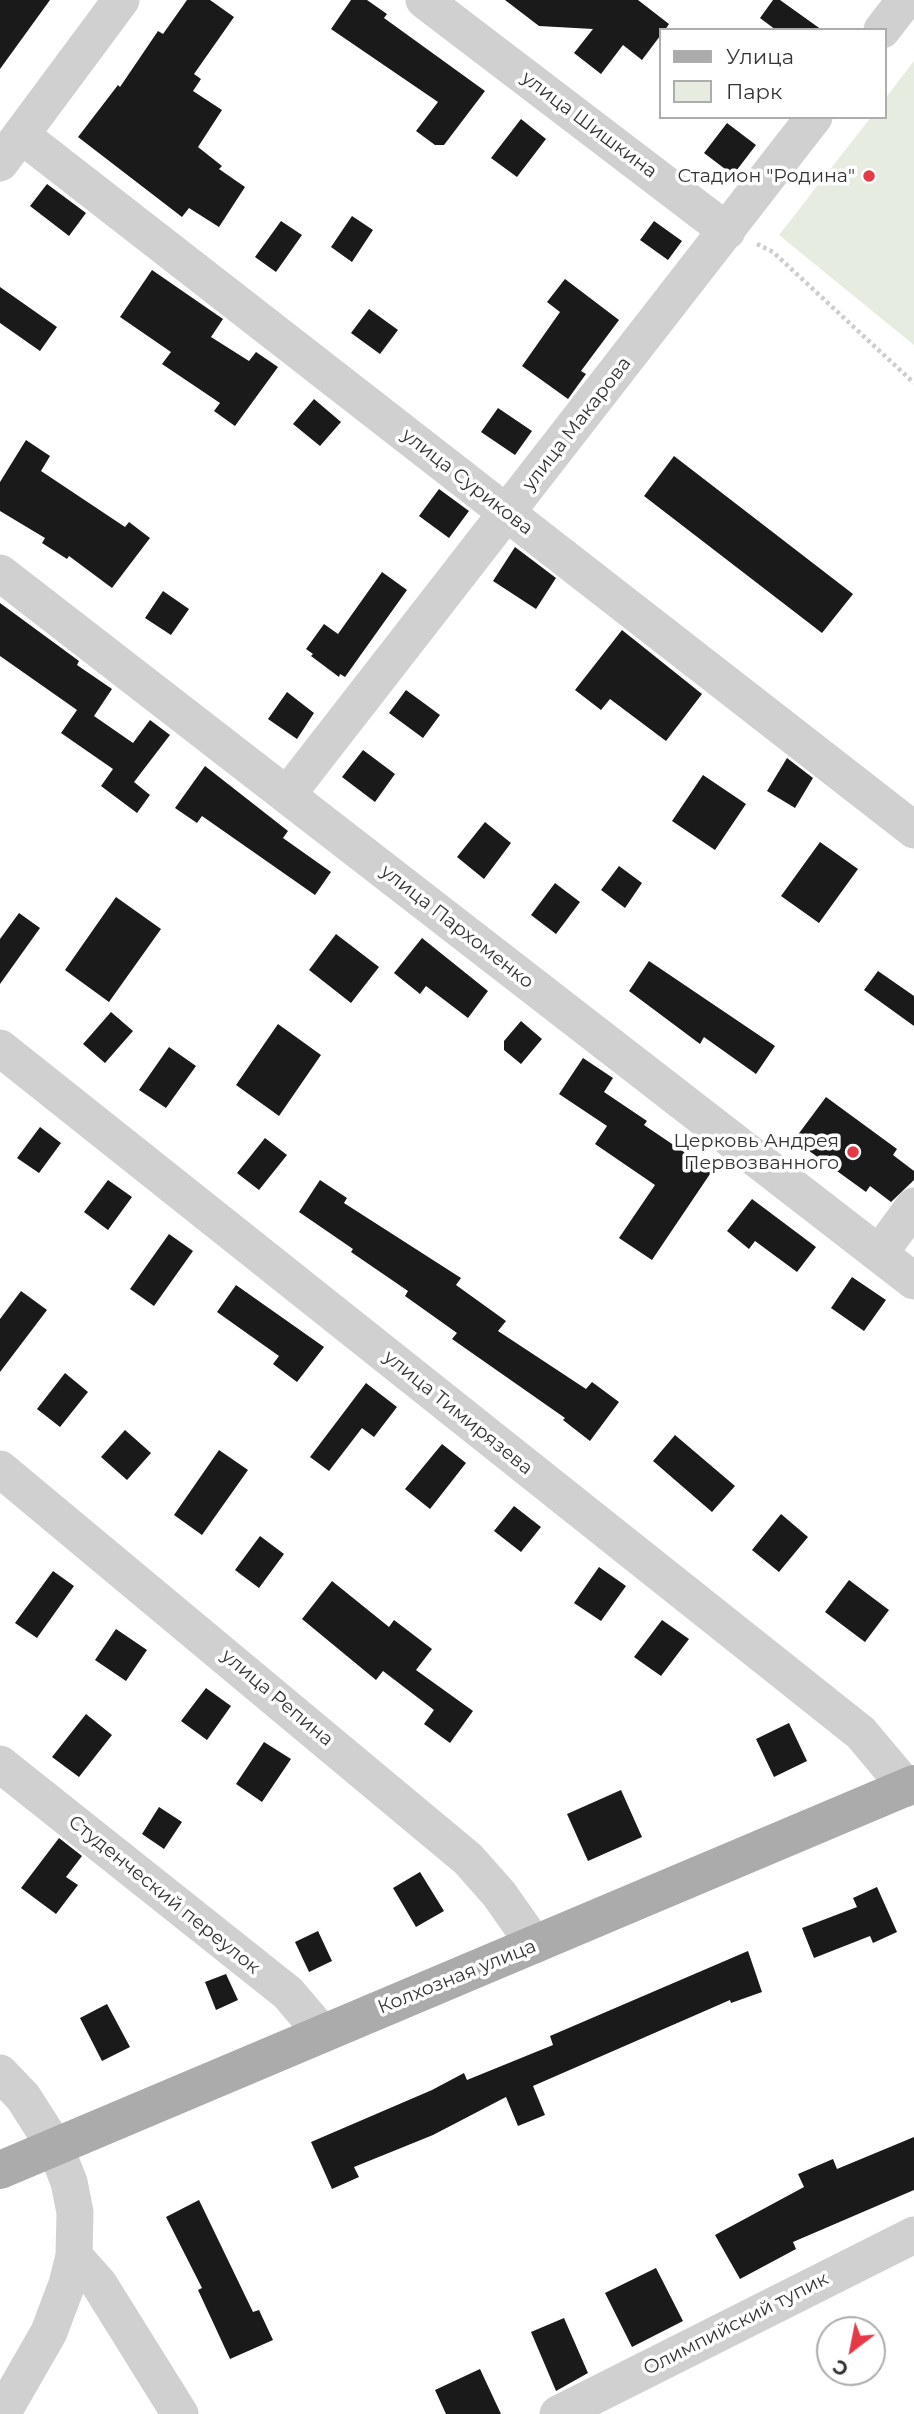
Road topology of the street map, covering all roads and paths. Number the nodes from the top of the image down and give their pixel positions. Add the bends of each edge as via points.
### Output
1 (121, 0) edge
2 (424, 0) edge
3 (905, 0) edge
4 (884, 28) edge
5 (812, 119) edge
6 (10, 149) edge
7 (727, 231) junction
8 (914, 383) edge
9 (507, 513) junction
10 (0, 573) edge
11 (287, 795) junction
12 (914, 830) edge
13 (0, 1048) edge
14 (914, 1206) edge
15 (878, 1254) junction
16 (914, 1281) edge
17 (0, 1469) edge
18 (0, 1764) edge
19 (910, 1786) edge
20 (535, 1945) junction
21 (322, 2033) junction
22 (0, 2073) edge
23 (55, 2147) junction
24 (0, 2170) edge
25 (914, 2235) edge
26 (75, 2256) junction
27 (2, 2414) edge
28 (180, 2414) edge
29 (558, 2414) edge

1 - 6 street
2 - 7 street, улица Шишкина
3 - 4 street
5 - 7 street, улица Макарова
6 - 9 street, улица Сурикова
7 - 8 path via 773,252
7 - 9 street, улица Макарова
9 - 11 street, улица Макарова
9 - 12 street, улица Сурикова
10 - 11 street, улица Пархоменко
11 - 15 street, улица Пархоменко
13 - 19 street, улица Тимирязева via 860,1733
14 - 15 street
15 - 16 street, улица Пархоменко
17 - 20 street, улица Репина via 468,1859
18 - 21 street, Студенческий переулок via 288,1993
19 - 20 main road, Колхозная улица
20 - 21 main road, Колхозная улица
21 - 23 main road, Колхозная улица
22 - 23 street via 23,2097
23 - 24 main road, Колхозная улица
23 - 26 street via 75,2212
25 - 29 street, Олимпийский тупик
26 - 27 street via 49,2332
26 - 28 street via 99,2284

